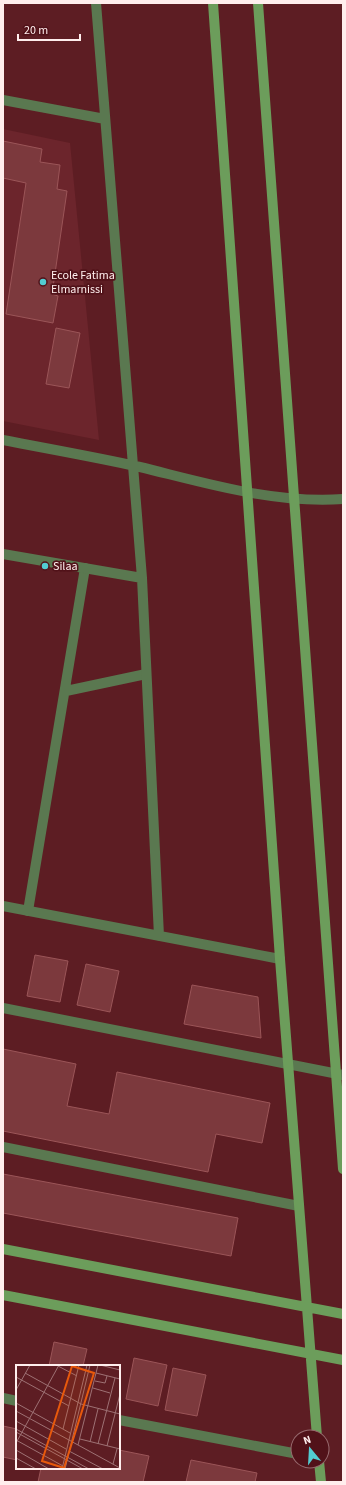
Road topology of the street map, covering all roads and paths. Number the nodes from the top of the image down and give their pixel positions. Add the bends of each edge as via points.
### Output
1 (96, 3) edge
2 (213, 3) edge
3 (258, 3) edge
4 (3, 100) edge
5 (105, 120) junction
6 (3, 440) edge
7 (132, 466) junction
8 (246, 492) junction
9 (294, 499) junction
10 (343, 499) edge
11 (3, 554) edge
12 (85, 568) junction
13 (142, 578) junction
14 (146, 674) junction
15 (66, 691) junction
16 (3, 906) edge
17 (28, 911) junction
18 (160, 936) junction
19 (280, 959) junction
20 (3, 1008) edge
21 (288, 1064) junction
22 (340, 1075) edge
23 (3, 1147) edge
24 (343, 1169) edge
25 (299, 1206) junction
26 (3, 1249) edge
27 (3, 1295) edge
28 (307, 1308) junction
29 (343, 1314) edge
30 (310, 1354) junction
31 (343, 1360) edge
32 (3, 1398) edge
33 (16, 1401) edge
34 (120, 1420) edge
35 (316, 1429) edge
36 (290, 1452) edge
37 (320, 1469) edge
38 (321, 1482) edge

1 - 5 street
2 - 8 street
3 - 9 street
4 - 5 street
5 - 7 street
6 - 7 street
7 - 8 street
7 - 13 street
8 - 9 street
8 - 19 street
9 - 10 street
9 - 22 street
11 - 12 street
12 - 13 street
12 - 15 street
13 - 14 street
14 - 15 street
14 - 18 street
15 - 17 street
16 - 17 street
17 - 18 street
18 - 19 street
19 - 21 street
20 - 21 street
21 - 22 street
21 - 25 street
22 - 24 street
23 - 25 street
25 - 28 street
26 - 28 street
27 - 30 street
28 - 29 street
28 - 30 street
30 - 31 street
30 - 35 street
32 - 33 street
34 - 36 street
37 - 38 street

